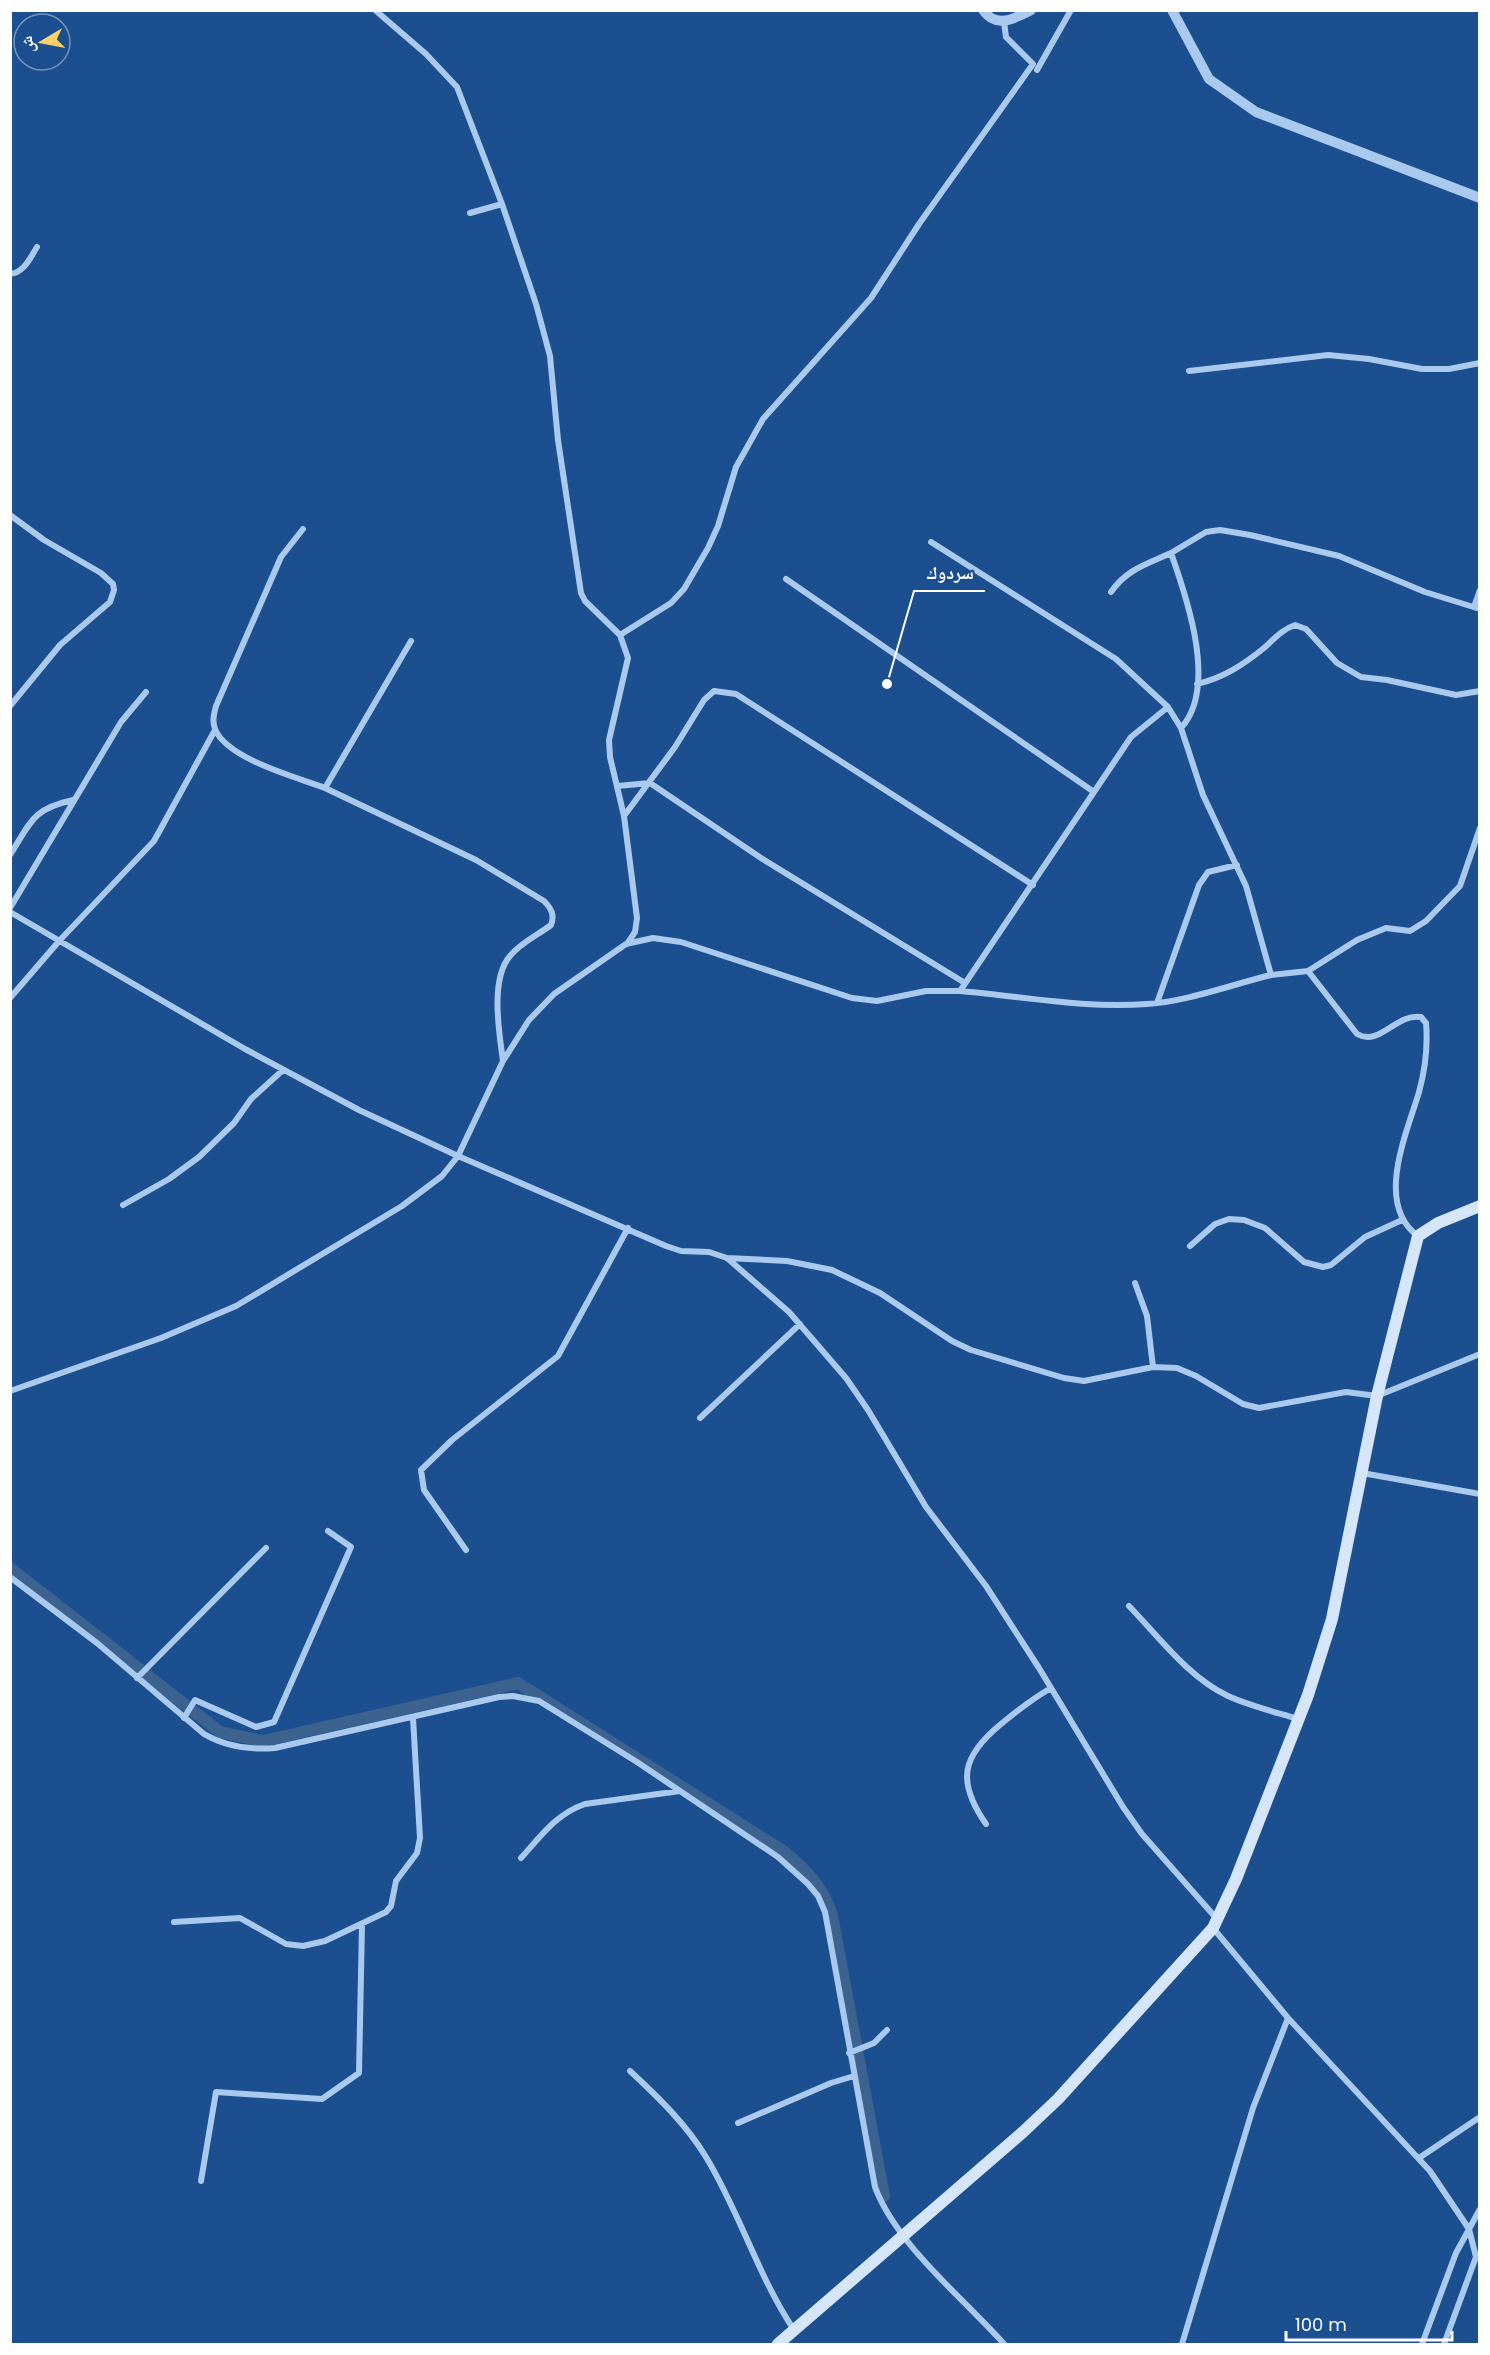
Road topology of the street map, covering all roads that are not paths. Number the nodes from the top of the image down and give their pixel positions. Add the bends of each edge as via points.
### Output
1 (375, 10) edge
2 (983, 10) edge
3 (1031, 10) edge
4 (1071, 10) edge
5 (1172, 10) edge
6 (1004, 22) junction
7 (1037, 70) dead end
8 (1479, 198) edge
9 (502, 204) junction
10 (470, 213) dead end
11 (37, 247) dead end
12 (10, 274) edge
13 (1479, 363) edge
14 (1190, 370) dead end
15 (10, 515) edge
16 (303, 529) dead end
17 (931, 542) dead end
18 (1171, 553) junction
19 (786, 579) dead end
20 (1479, 590) edge
21 (1111, 592) dead end
22 (1477, 608) edge
23 (620, 635) junction
24 (411, 641) dead end
25 (1197, 684) junction
26 (1479, 691) edge
27 (146, 692) dead end
28 (10, 706) edge
29 (1168, 707) junction
30 (1181, 728) junction
31 (215, 730) junction
32 (650, 783) junction
33 (617, 786) junction
34 (325, 788) junction
35 (1094, 792) junction
36 (73, 800) junction
37 (624, 816) junction
38 (1479, 828) edge
39 (10, 855) edge
40 (1237, 866) junction
41 (1033, 885) junction
42 (10, 910) edge
43 (60, 940) junction
44 (626, 944) junction
45 (1308, 971) junction
46 (1271, 975) junction
47 (965, 983) junction
48 (960, 991) junction
49 (10, 998) edge
50 (1157, 1003) junction
51 (503, 1061) junction
52 (283, 1070) junction
53 (458, 1156) junction
54 (123, 1204) dead end
55 (1479, 1206) edge
56 (1402, 1220) junction
57 (628, 1228) junction
58 (1418, 1236) junction
59 (1190, 1246) dead end
60 (727, 1258) junction
61 (1135, 1283) dead end
62 (800, 1324) junction
63 (1479, 1354) edge
64 (1153, 1367) junction
65 (10, 1390) edge
66 (1377, 1396) junction
67 (699, 1418) dead end
68 (1362, 1473) junction
69 (1479, 1494) edge
70 (328, 1530) dead end
71 (266, 1548) dead end
72 (466, 1550) dead end
73 (10, 1577) edge
74 (1129, 1606) dead end
75 (137, 1678) junction
76 (1051, 1688) junction
77 (183, 1718) junction
78 (413, 1718) junction
79 (1299, 1719) junction
80 (681, 1791) junction
81 (986, 1824) dead end
82 (521, 1858) dead end
83 (174, 1922) dead end
84 (362, 1924) junction
85 (1215, 1924) junction
86 (1288, 2018) junction
87 (887, 2030) dead end
88 (849, 2053) junction
89 (630, 2071) dead end
90 (854, 2076) junction
91 (1479, 2117) edge
92 (738, 2123) dead end
93 (1419, 2158) junction
94 (201, 2181) dead end
95 (1479, 2209) edge
96 (1468, 2229) junction
97 (903, 2236) junction
98 (1478, 2250) edge
99 (795, 2331) junction
100 (778, 2344) edge
101 (1004, 2344) edge
102 (1182, 2344) edge
103 (1422, 2344) edge
104 (1444, 2344) edge

1 - 9 street via 457,87
2 - 6 street via 991,19
3 - 6 street
4 - 7 street
5 - 8 street via 1209,79 1256,112
6 - 23 street via 1006,37 1033,64 871,298 763,419 736,467 715,534 684,590 671,603
9 - 10 street
9 - 23 street via 550,356 581,593
11 - 12 street via 23,268
13 - 14 street via 1422,369 1328,356
15 - 28 street via 100,573 113,584 114,590 110,602 60,645
16 - 31 street via 281,557 255,615 216,706
17 - 29 street via 1116,659
18 - 21 street via 1133,569 1121,577
18 - 22 street via 1206,532 1250,535 1340,556 1405,585
18 - 25 street via 1194,623
19 - 35 street
20 - 22 street
23 - 33 street via 628,658 609,740
24 - 34 street
25 - 26 street via 1240,667 1295,625 1306,629 1350,673 1456,695
25 - 30 street via 1191,717
27 - 36 street via 121,722
29 - 30 street
29 - 35 street via 1131,737
30 - 40 street via 1203,795
31 - 34 street via 223,742 254,762
31 - 43 street via 154,841
32 - 33 street
32 - 37 street
32 - 41 street via 704,700 714,691 736,693
32 - 47 street via 761,858
33 - 37 street
34 - 51 street via 476,860 551,908 551,924 518,948 502,967 498,982
35 - 41 street
36 - 39 street via 38,813
36 - 42 street
37 - 44 street via 638,918 635,932
38 - 45 street via 1460,886 1426,921 1410,931 1386,927
40 - 46 street
40 - 50 street via 1208,872 1199,885
41 - 47 street
42 - 43 street
43 - 49 street
43 - 52 street
44 - 48 street via 653,938 681,942 852,998 877,1001 926,991
44 - 51 street via 554,994 529,1020
45 - 46 street
45 - 56 street via 1360,1036 1376,1036 1411,1017 1420,1017 1426,1023 1426,1062 1404,1134 1398,1174 1397,1198
46 - 50 street
47 - 48 street
48 - 50 street via 1090,1004
51 - 53 street
52 - 53 street
52 - 54 street via 199,1157
53 - 57 street
53 - 65 street via 442,1176 402,1206 236,1306 161,1338
55 - 58 main road
56 - 58 street
56 - 59 street via 1365,1237 1323,1267 1304,1262 1265,1228 1244,1220 1229,1219 1215,1224
57 - 60 street via 674,1248
57 - 72 street via 558,1356 452,1440 421,1470 424,1490
58 - 66 main road
60 - 62 street
60 - 64 street via 787,1261 832,1270 880,1293 971,1350 1064,1378 1098,1379
61 - 64 street via 1147,1316
62 - 67 street
62 - 76 street via 846,1378 926,1507 986,1586
63 - 66 street
64 - 66 street via 1186,1371 1243,1404 1259,1408 1346,1392
66 - 68 main road
68 - 69 street
68 - 79 main road via 1332,1619
70 - 77 street via 351,1546 274,1722 256,1727 195,1700
71 - 75 street
73 - 75 street
74 - 79 street via 1212,1687
75 - 77 street
76 - 81 street via 1025,1703 974,1749 967,1773 968,1788
76 - 85 street via 1142,1834
77 - 78 street via 218,1742 257,1749
78 - 80 street via 499,1697 528,1698 552,1708
78 - 84 street via 420,1838 417,1854 396,1881 391,1906
79 - 85 main road
80 - 82 street via 571,1809 559,1815
80 - 88 street via 778,1857 818,1896 825,1912
83 - 84 street via 240,1918 286,1944 303,1946 325,1941
84 - 94 street via 359,2073 322,2099 216,2092
85 - 86 street
85 - 97 main road via 1058,2099
86 - 93 street
86 - 102 street via 1253,2108
87 - 88 street via 874,2043
88 - 90 street
89 - 99 street via 665,2104 706,2157 774,2298
90 - 92 street
90 - 97 street via 875,2187
91 - 93 street
93 - 96 street
95 - 96 street
96 - 98 street
96 - 103 street
97 - 99 main road
97 - 101 street
98 - 104 street
99 - 100 main road

